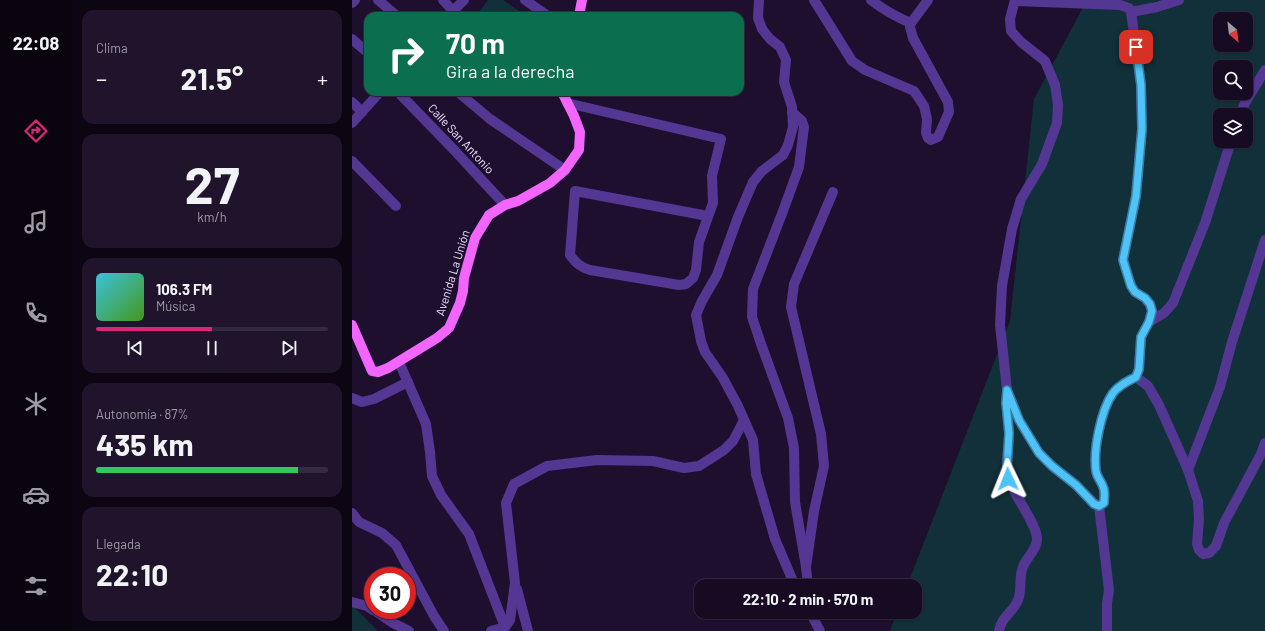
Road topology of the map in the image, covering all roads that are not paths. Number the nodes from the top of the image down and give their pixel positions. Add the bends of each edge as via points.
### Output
1 (355, 0) edge
2 (378, 0) edge
3 (442, 0) edge
4 (464, 0) edge
5 (525, 0) edge
6 (582, 0) edge
7 (759, 0) edge
8 (814, 0) edge
9 (871, 0) edge
10 (928, 0) edge
11 (1015, 0) edge
12 (1179, 0) edge
13 (352, 3) edge
14 (392, 12) edge
15 (450, 12) edge
16 (452, 12) edge
17 (542, 12) edge
18 (580, 12) edge
19 (1131, 12) junction
20 (911, 23) junction
21 (352, 39) edge
22 (364, 50) edge
23 (1265, 70) edge
24 (376, 96) edge
25 (402, 96) edge
26 (463, 96) edge
27 (564, 96) edge
28 (352, 102) edge
29 (567, 103) junction
30 (1243, 108) edge
31 (362, 112) junction
32 (792, 112) junction
33 (352, 123) edge
34 (1229, 148) edge
35 (352, 161) edge
36 (565, 170) junction
37 (833, 192) dead end
38 (505, 205) junction
39 (396, 206) dead end
40 (708, 216) junction
41 (1265, 240) edge
42 (1149, 322) junction
43 (352, 325) edge
44 (399, 362) junction
45 (1136, 377) junction
46 (408, 382) junction
47 (1007, 390) junction
48 (352, 398) edge
49 (744, 420) junction
50 (1265, 443) edge
51 (1188, 470) junction
52 (1099, 506) junction
53 (352, 513) edge
54 (806, 567) junction
55 (792, 579) edge
56 (807, 579) edge
57 (515, 583) junction
58 (352, 602) edge
59 (364, 605) edge
60 (387, 619) edge
61 (814, 619) edge
62 (817, 619) edge
63 (505, 627) junction
64 (820, 629) edge
65 (409, 631) edge
66 (444, 631) edge
67 (491, 631) edge
68 (528, 631) edge
69 (999, 631) edge
70 (1107, 631) edge

1 - 13 street
2 - 14 street
3 - 15 street
4 - 16 street
5 - 17 street
6 - 18 main road
7 - 32 street via 758,18 762,29 780,47 786,60 784,82
8 - 20 street via 852,61 865,70 914,91 924,106 928,138 934,140 938,138 949,112 948,102 913,38
9 - 20 street
10 - 20 street
11 - 19 street via 1120,5 1129,8
11 - 47 street via 1010,19 1011,31 1045,61 1055,85 1058,105 1057,123 1042,164 1021,198 1012,229 1002,286 1000,325
12 - 19 street
19 - 42 street via 1141,85 1142,129 1136,196 1123,260 1131,286 1150,304 1152,311
21 - 22 street
23 - 30 street
24 - 31 street
25 - 38 street, Calle San Antonio
26 - 36 street via 490,119
27 - 29 main road, Avenida La Unión
28 - 31 street
29 - 36 main road, Avenida La Unión via 580,132 579,150
29 - 40 street via 720,139 712,176 713,203
31 - 33 street
32 - 49 street via 788,145 783,155 762,171 753,182 717,275 696,315 705,352
32 - 54 street via 802,121 804,127 799,167 753,290 752,317 788,418 794,448 795,502
34 - 42 street via 1205,223 1172,303 1164,313
35 - 39 street
36 - 38 main road, Avenida La Unión via 550,184
37 - 54 street via 794,284 791,307 821,434 824,466
38 - 44 main road, Avenida La Unión via 488,215 474,238 460,303 449,328
40 - 40 street via 699,242 693,278 679,286 582,268 570,255 575,190
41 - 51 street via 1220,387
42 - 45 street via 1141,337
43 - 44 main road, Avenida La Unión via 372,371 378,372
44 - 46 street
45 - 51 street via 1148,386 1152,393
45 - 52 street via 1114,392 1104,410 1097,441 1095,469 1105,496 1104,503
46 - 48 street via 374,400 362,402
46 - 63 street via 426,424 432,476 441,495 469,534
47 - 52 street via 1019,420 1039,453
47 - 69 street via 1008,479 1036,530 1037,540 1022,569 1019,599 1003,620
49 - 55 street via 753,440 756,474 774,539
49 - 57 street via 724,450 699,466 684,468 653,461 597,460 547,466 514,484 506,503
50 - 51 street via 1224,523 1216,546 1209,553 1203,554 1197,544 1198,501
52 - 70 street via 1109,590
53 - 66 street via 359,522 382,533 396,544
54 - 56 street
57 - 63 street via 510,620
57 - 68 street
58 - 59 street
60 - 65 street
61 - 64 street
62 - 64 street
63 - 67 street

